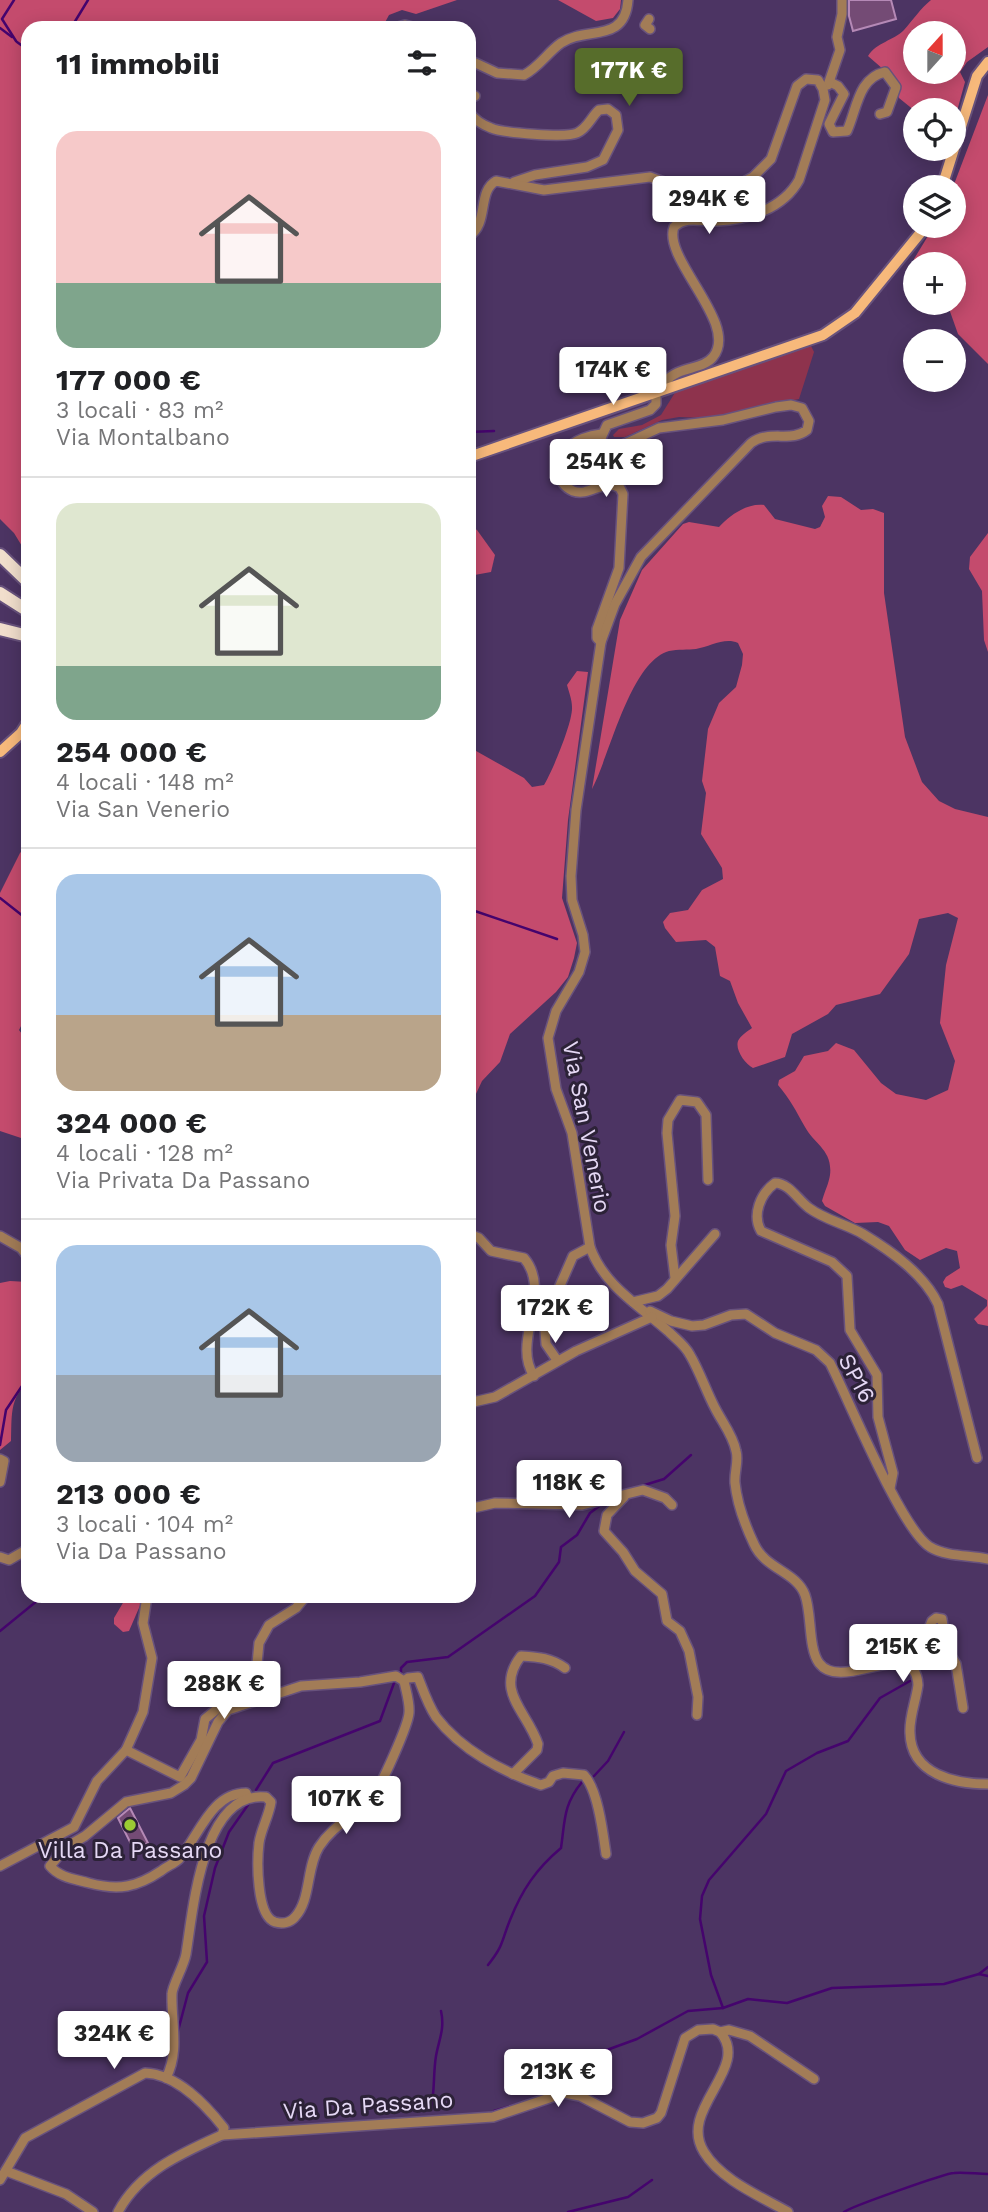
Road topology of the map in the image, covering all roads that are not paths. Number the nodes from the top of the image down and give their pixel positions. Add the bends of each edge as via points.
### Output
1 (628, 0) edge
2 (842, 0) edge
3 (988, 62) edge
4 (476, 63) edge
5 (830, 82) junction
6 (825, 93) junction
7 (880, 114) dead end
8 (476, 118) edge
9 (946, 175) edge
10 (512, 182) junction
11 (476, 228) edge
12 (916, 238) edge
13 (661, 390) junction
14 (601, 434) junction
15 (476, 455) edge
16 (0, 555) edge
17 (21, 575) edge
18 (0, 593) edge
19 (21, 600) edge
20 (21, 606) edge
21 (0, 628) edge
22 (21, 634) edge
23 (601, 642) junction
24 (21, 734) edge
25 (0, 752) edge
26 (708, 1180) dead end
27 (715, 1234) dead end
28 (0, 1236) edge
29 (476, 1237) edge
30 (590, 1247) junction
31 (21, 1248) edge
32 (675, 1278) junction
33 (633, 1302) junction
34 (652, 1317) junction
35 (557, 1360) junction
36 (534, 1376) junction
37 (476, 1402) edge
38 (977, 1458) dead end
39 (0, 1459) edge
40 (0, 1482) edge
41 (890, 1488) junction
42 (624, 1497) junction
43 (672, 1505) dead end
44 (476, 1507) edge
45 (21, 1553) edge
46 (0, 1557) edge
47 (988, 1559) edge
48 (146, 1603) edge
49 (300, 1603) edge
50 (565, 1668) dead end
51 (912, 1669) junction
52 (404, 1681) junction
53 (963, 1708) dead end
54 (697, 1715) dead end
55 (125, 1749) junction
56 (513, 1774) junction
57 (180, 1777) junction
58 (988, 1784) edge
59 (173, 1790) junction
60 (248, 1798) junction
61 (606, 1854) dead end
62 (0, 1866) edge
63 (720, 2032) junction
64 (166, 2078) junction
65 (814, 2079) dead end
66 (222, 2135) junction
67 (6, 2171) junction
68 (0, 2180) edge
69 (93, 2212) edge
70 (118, 2212) edge
71 (788, 2212) edge

1 - 4 street via 616,26 564,41 524,75 497,73
2 - 5 street via 837,37 840,50
3 - 9 main road via 977,76
5 - 6 street
5 - 7 street via 844,94 829,124 833,132 847,131 864,84 885,72 895,87 887,112
6 - 10 street via 818,80 799,83 771,159 736,186 697,194 650,177 544,190
6 - 13 street via 799,180 785,197 751,216 685,220 674,227 673,246 705,298 718,346 709,360 673,373
8 - 10 street via 500,131 560,136 578,133 599,110 616,115 618,130 603,160
10 - 11 street via 490,184
12 - 13 main road via 855,313 823,335
13 - 14 street via 650,410 607,425
13 - 15 main road
14 - 23 street via 569,447 558,470 572,491 610,484 623,494 619,568 597,629
14 - 23 street, Via San Venerio via 604,446 614,449 659,428 791,405 802,408 809,421 807,430 798,435 769,435 751,443 655,540 634,568
16 - 17 highway
18 - 19 highway
18 - 20 highway
21 - 22 highway
23 - 30 street, Via San Venerio via 571,876 585,952 548,1038 556,1089 572,1133
24 - 25 main road
26 - 32 street via 706,1115 696,1102 680,1100 668,1120 667,1133
27 - 32 street
28 - 31 street
29 - 36 street via 491,1251 524,1258 531,1267 533,1304 526,1362
30 - 33 street, Via San Venerio via 607,1278
30 - 35 street via 573,1256 551,1306 546,1344
32 - 33 street via 658,1296
33 - 34 street, Via San Venerio
33 - 41 street, SP16 / SP16 via 692,1326 746,1314 775,1333 816,1350 830,1363
34 - 35 street
34 - 51 street, Via San Venerio via 689,1353 731,1436 737,1451 736,1486 747,1528 759,1555 803,1590 820,1664 840,1673 892,1662
35 - 36 street
36 - 37 street
38 - 41 street via 931,1289 863,1234 811,1209 783,1184 775,1183 759,1206 759,1228 832,1262 847,1276 850,1330 877,1375 878,1418 893,1473
39 - 40 street via 5,1463
41 - 47 street, SP16 / SP16 via 917,1535 931,1548
42 - 43 street via 643,1490
42 - 44 street via 582,1505
42 - 54 street via 607,1515 604,1531 635,1571 662,1594 667,1621 680,1631 690,1651
45 - 46 street via 9,1560
48 - 55 street via 143,1623 152,1658 143,1712
49 - 57 street via 270,1625 259,1643 251,1681 205,1719 201,1740
50 - 56 street via 547,1658 521,1656 514,1666 510,1689 538,1744
51 - 53 street via 932,1621 942,1619
51 - 58 street via 918,1677 910,1734 916,1753 931,1771 947,1780
52 - 56 street via 418,1677 436,1717 464,1746
52 - 59 street via 396,1676 301,1686 228,1710 191,1778
52 - 60 street via 409,1713 379,1787 336,1825 319,1847 302,1903 294,1918 284,1924 267,1917 259,1886 260,1840 271,1802 266,1797
55 - 57 street
55 - 62 street via 97,1781 74,1827
56 - 61 street via 541,1786 563,1773 584,1775 590,1781
57 - 59 street
59 - 60 street via 126,1802 66,1847 50,1866 66,1877 100,1886 146,1882 177,1862 225,1799 236,1793 246,1793
60 - 64 street via 229,1811 205,1856 183,1965 172,1993 173,2063
63 - 65 street via 750,2036
63 - 66 street, Via Da Passano via 698,2031 685,2038 661,2113 643,2123 629,2123 580,2096 564,2093 493,2117
63 - 71 street via 729,2048 727,2064 701,2115 698,2139 705,2154 724,2173
64 - 66 street via 212,2113 224,2128
64 - 67 street via 145,2073 42,2127 25,2138
66 - 70 street, Via Da Passano via 152,2172
67 - 68 street
67 - 69 street via 66,2194

